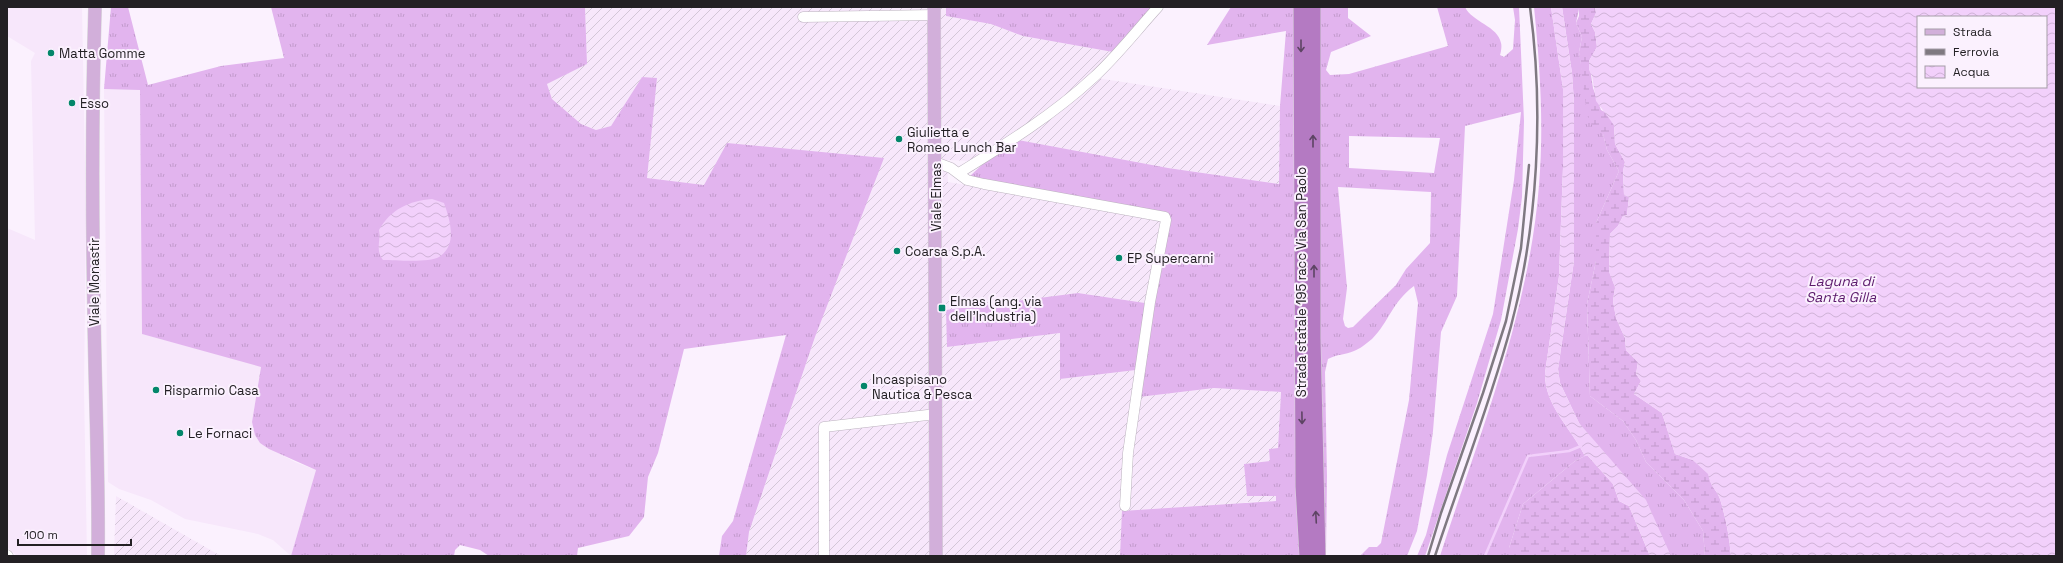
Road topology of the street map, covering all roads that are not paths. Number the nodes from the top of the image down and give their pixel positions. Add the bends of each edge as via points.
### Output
1 (95, 7) edge
2 (1158, 7) edge
3 (1301, 7) edge
4 (1313, 7) edge
5 (934, 11) edge
6 (802, 17) dead end
7 (935, 162) junction
8 (960, 173) junction
9 (936, 414) junction
10 (1125, 506) dead end
11 (98, 556) edge
12 (824, 556) edge
13 (936, 556) edge
14 (1307, 556) edge
15 (1318, 556) edge

1 - 11 main road, Viale Monastir via 92,90
2 - 8 street via 1095,76 1075,94 1046,117
3 -> 14 highway, Strada statale 195 racc Via San Paolo via 1303,478
15 -> 4 highway, Strada statale 195 racc Via San Paolo via 1313,338
5 - 6 street
5 - 7 main road, Viale Elmas
7 - 8 street
7 - 9 main road, Viale Elmas
8 - 10 street via 967,180 984,184 1164,216 1166,220 1150,302 1128,453
9 - 12 street via 824,427
9 - 13 main road, Viale Elmas

